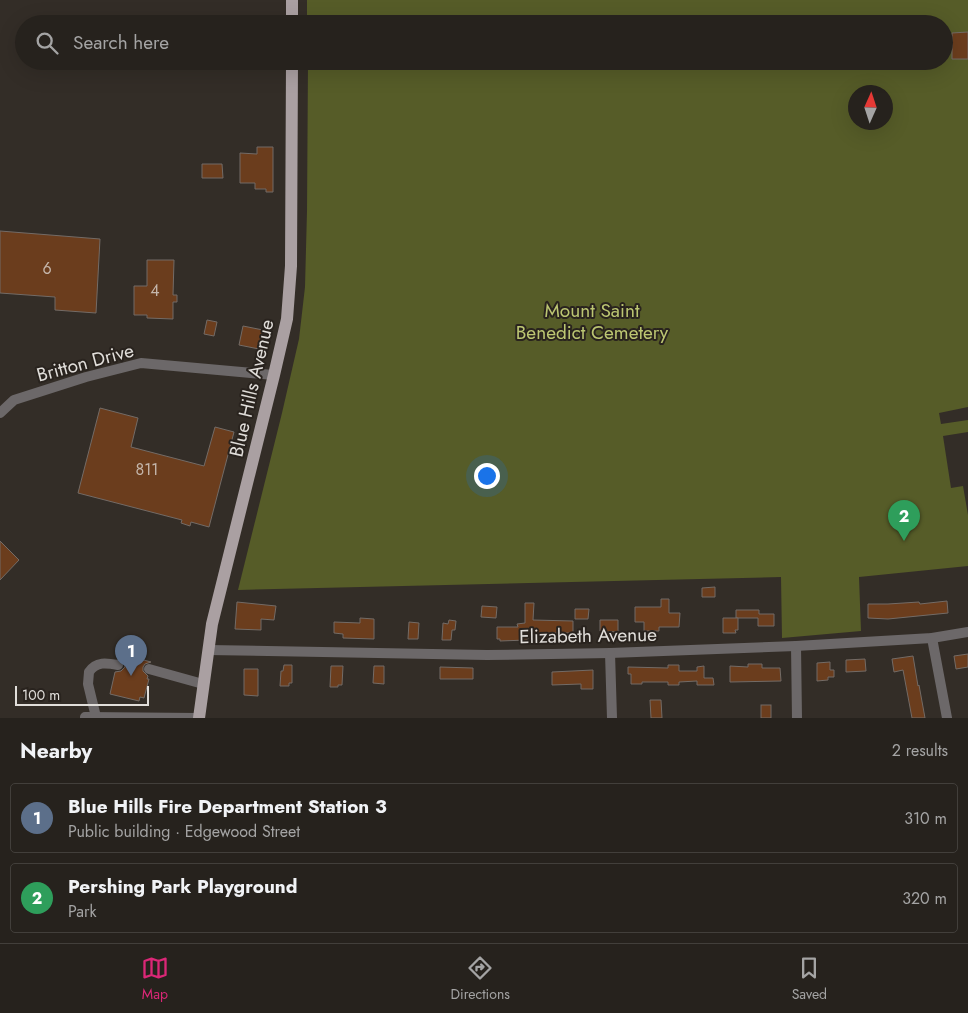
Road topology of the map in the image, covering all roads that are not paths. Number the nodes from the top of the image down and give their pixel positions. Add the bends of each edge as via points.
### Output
1 (292, 0) edge
2 (292, 15) edge
3 (292, 70) edge
4 (274, 375) junction
5 (0, 413) edge
6 (968, 632) edge
7 (932, 638) junction
8 (796, 646) junction
9 (208, 650) junction
10 (610, 653) junction
11 (118, 665) dead end
12 (149, 670) dead end
13 (203, 684) junction
14 (85, 717) dead end
15 (96, 717) edge
16 (198, 718) edge
17 (612, 718) edge
18 (797, 718) edge
19 (947, 718) edge

1 - 2 main road
3 - 4 main road, Blue Hills Avenue via 290,297
4 - 5 street, Britton Drive via 141,363 86,376 14,400
4 - 9 main road, Blue Hills Avenue
6 - 7 street, Elizabeth Avenue
7 - 8 street, Elizabeth Avenue
7 - 19 street
8 - 10 street, Elizabeth Avenue
8 - 18 street
9 - 10 street, Elizabeth Avenue via 487,655
9 - 13 main road, Blue Hills Avenue
10 - 17 street
11 - 15 street via 97,664 89,672 88,684
12 - 13 street
13 - 16 main road, Blue Hills Avenue
14 - 15 street
15 - 16 street

